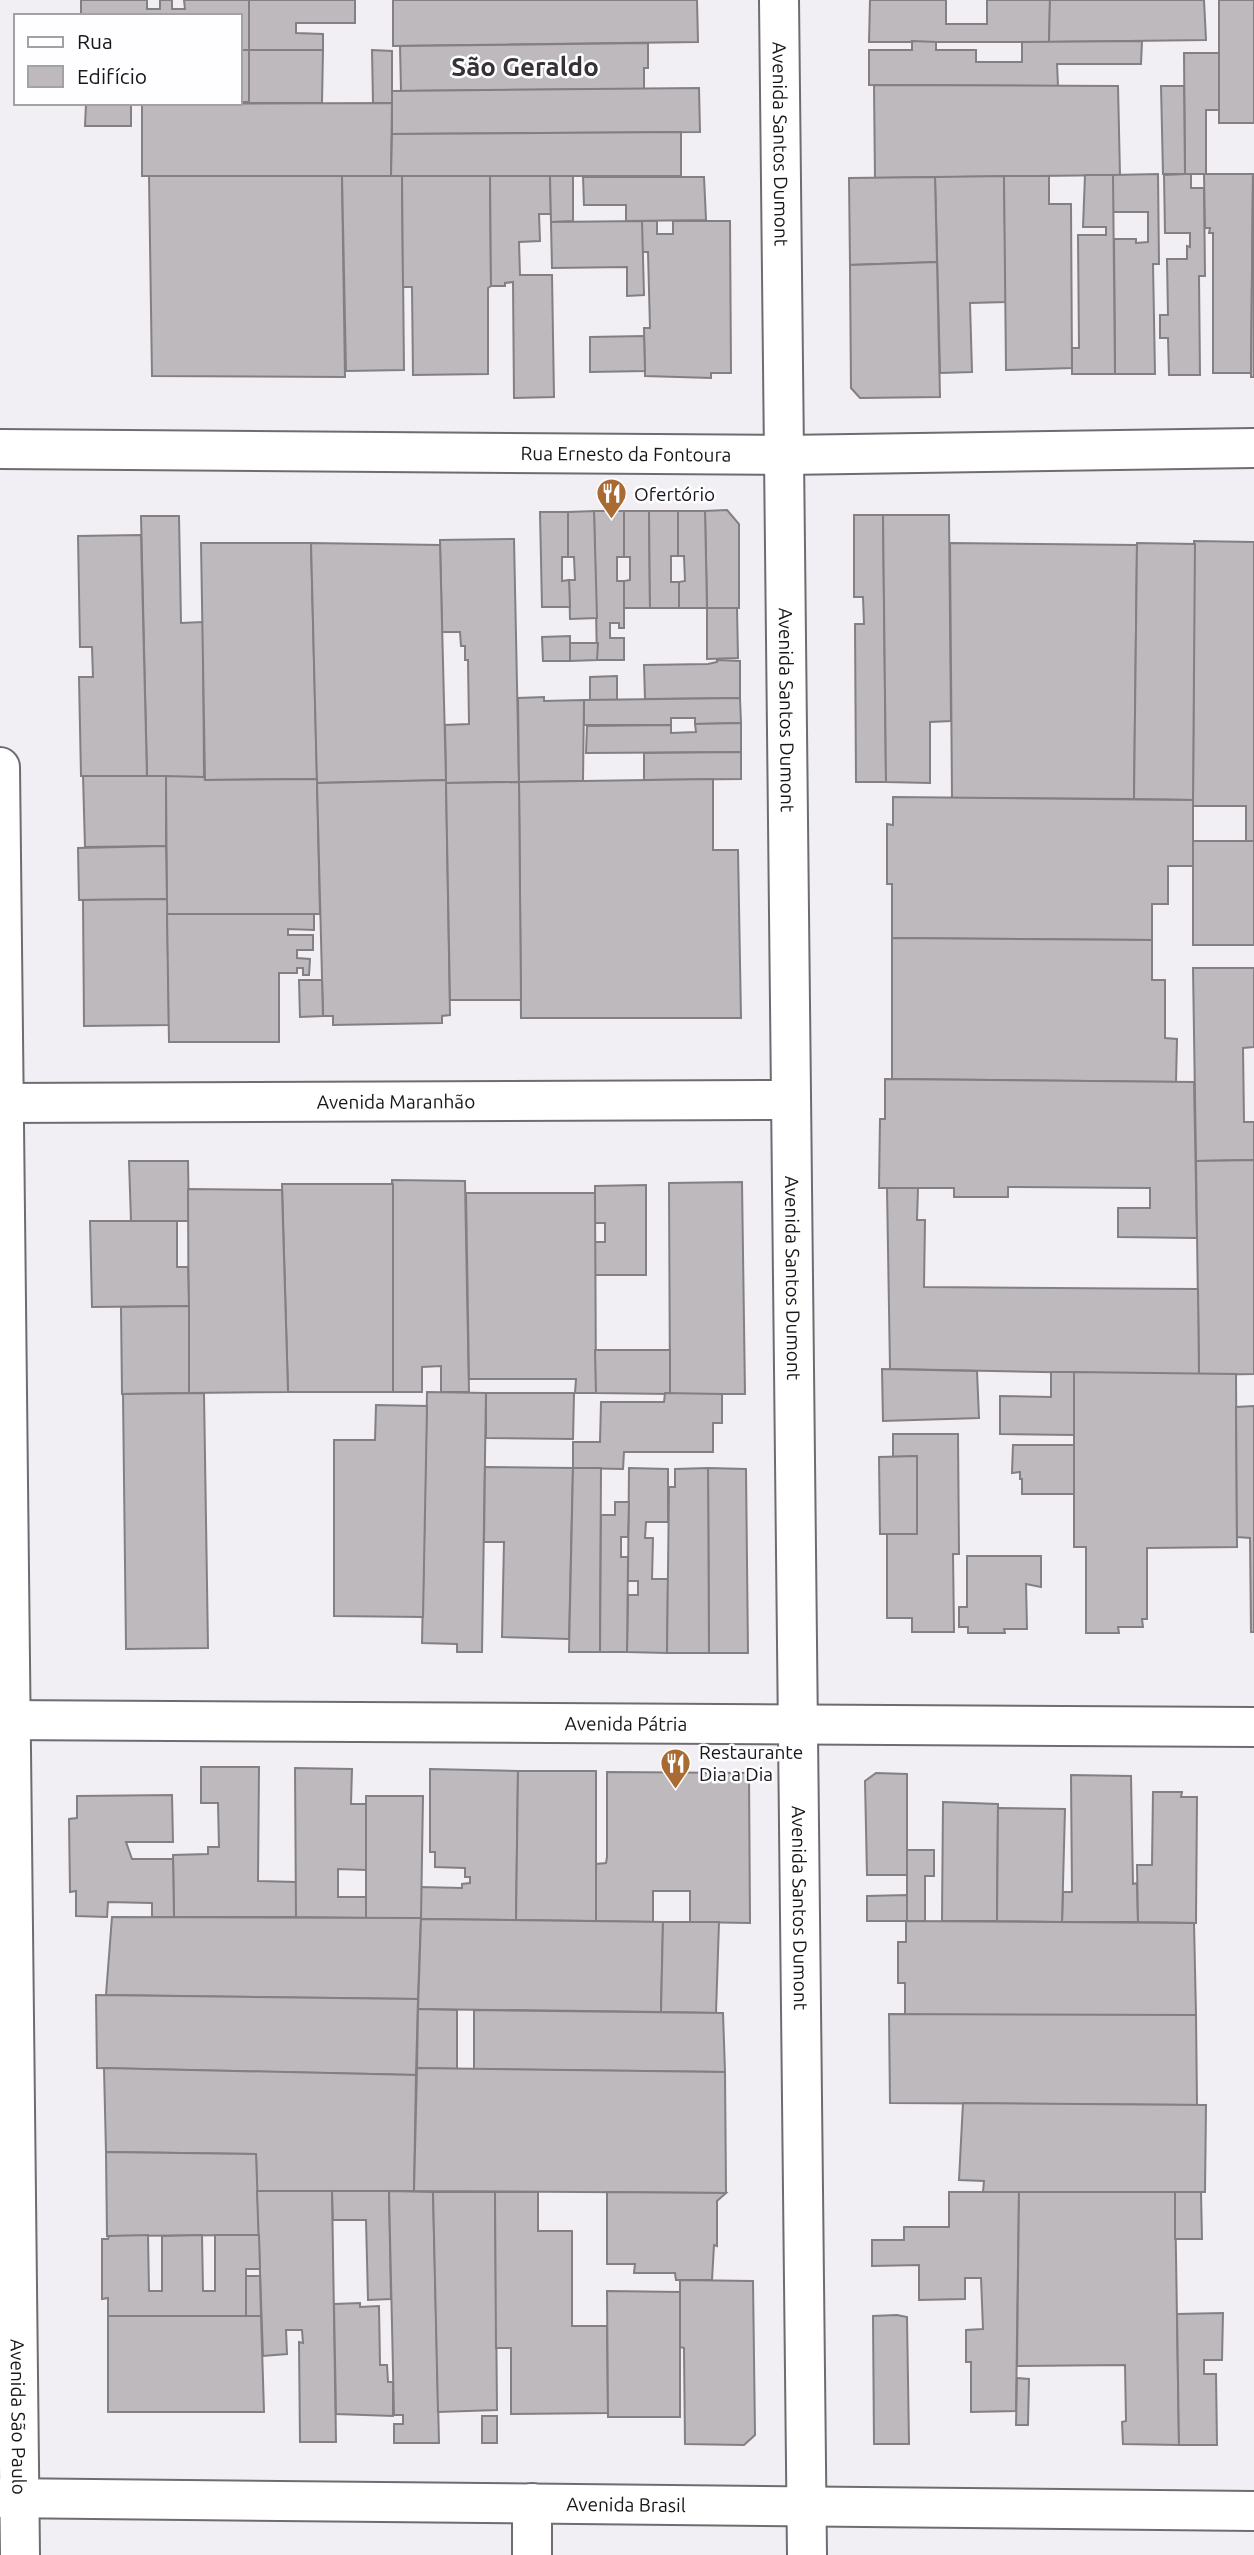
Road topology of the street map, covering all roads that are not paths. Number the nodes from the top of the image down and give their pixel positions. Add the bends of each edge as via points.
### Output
1 (779, 0) edge
2 (0, 449) edge
3 (1254, 449) edge
4 (784, 454) junction
5 (0, 767) edge
6 (791, 1100) junction
7 (2, 1103) edge
8 (5, 1720) edge
9 (798, 1726) junction
10 (1254, 1727) edge
11 (10, 2498) edge
12 (532, 2503) junction
13 (807, 2506) junction
14 (1254, 2511) edge
15 (20, 2555) edge
16 (532, 2555) edge
17 (807, 2555) edge

1 - 4 street, Avenida Santos Dumont
2 - 4 street, Rua Ernesto da Fontoura
3 - 4 street, Rua Ernesto da Fontoura
4 - 6 street, Avenida Santos Dumont
5 - 7 street, Avenida São Paulo
6 - 7 street, Avenida Maranhão
6 - 9 street, Avenida Santos Dumont
7 - 8 street, Avenida São Paulo
8 - 9 street, Avenida Pátria
8 - 11 street, Avenida São Paulo
9 - 10 street, Avenida Pátria
9 - 13 street, Avenida Santos Dumont
11 - 12 street, Avenida Brasil
11 - 15 street, Avenida São Paulo
12 - 13 street, Avenida Brasil
12 - 16 street
13 - 14 street, Avenida Brasil
13 - 17 street, Avenida Santos Dumont

